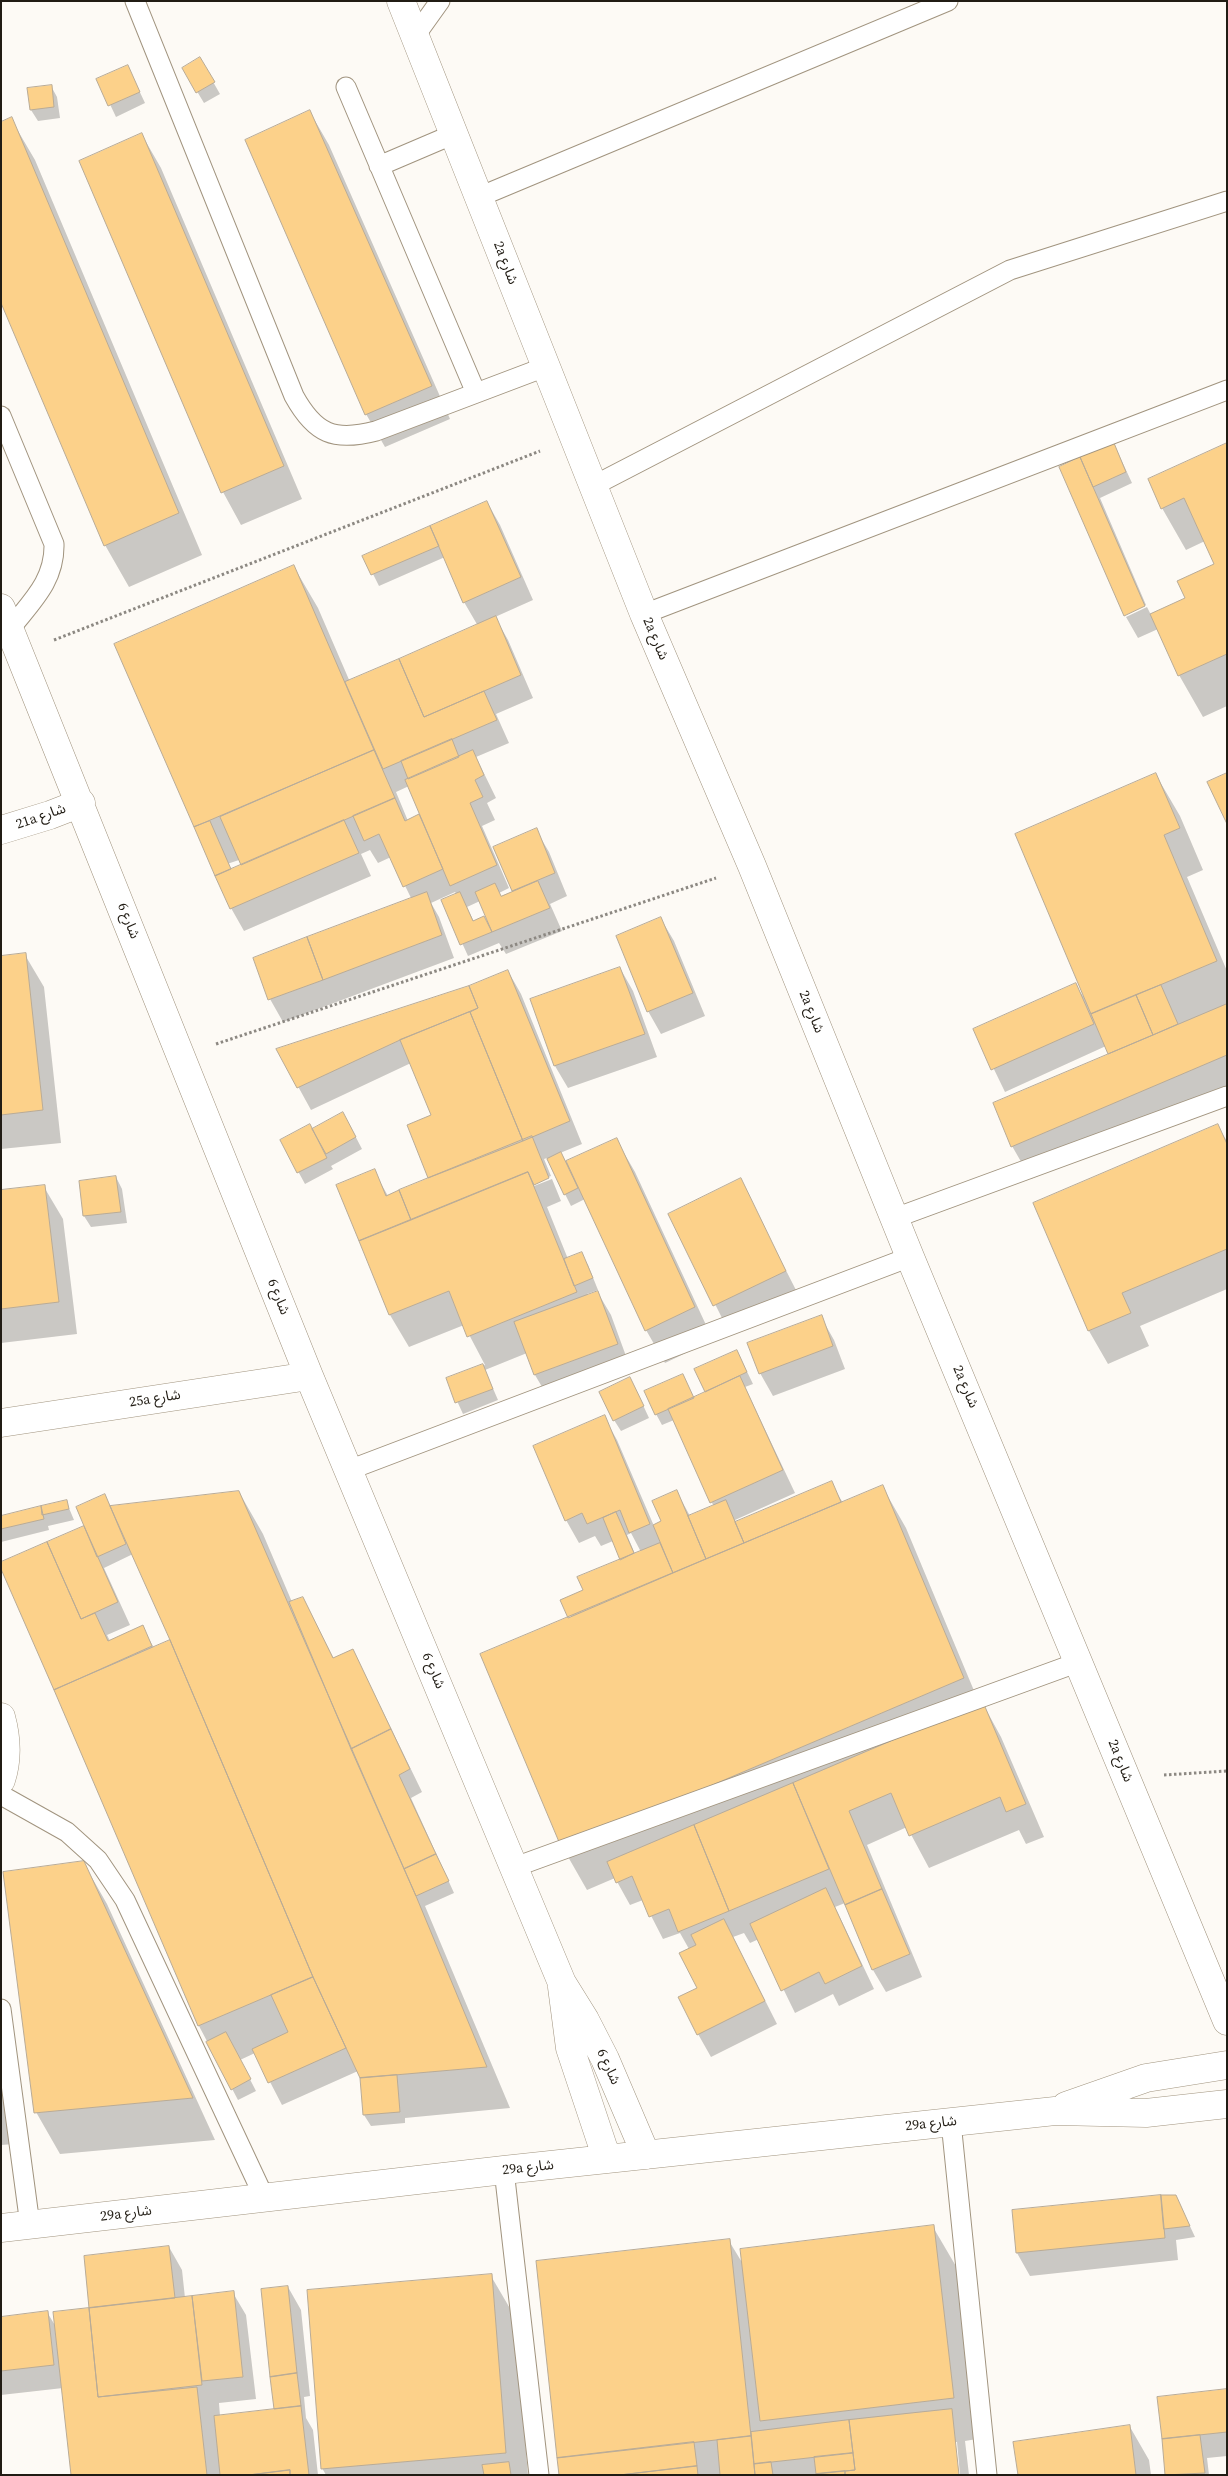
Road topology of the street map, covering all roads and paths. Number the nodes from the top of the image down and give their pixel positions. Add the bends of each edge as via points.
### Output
1 (135, 1) edge
2 (401, 1) edge
3 (440, 1) edge
4 (948, 1) edge
5 (415, 36) junction
6 (346, 87) dead end
7 (454, 134) junction
8 (379, 166) junction
9 (479, 197) junction
10 (1227, 201) edge
11 (545, 367) junction
12 (1227, 390) edge
13 (476, 393) junction
14 (1, 416) edge
15 (574, 438) junction
16 (593, 486) junction
17 (644, 614) junction
18 (10, 630) edge
19 (81, 803) junction
20 (1, 830) edge
21 (752, 866) junction
22 (183, 1055) junction
23 (1227, 1096) edge
24 (894, 1218) junction
25 (910, 1257) junction
26 (310, 1376) junction
27 (1, 1423) edge
28 (349, 1470) junction
29 (1079, 1662) junction
30 (1, 1717) edge
31 (1227, 1771) edge
32 (1126, 1776) junction
33 (1, 1780) edge
34 (1, 1795) edge
35 (515, 1867) junction
36 (562, 1983) junction
37 (1, 2008) edge
38 (1227, 2021) edge
39 (1227, 2064) edge
40 (1227, 2104) edge
41 (1055, 2111) junction
42 (951, 2122) junction
43 (646, 2155) junction
44 (607, 2159) junction
45 (504, 2170) junction
46 (264, 2197) junction
47 (30, 2225) junction
48 (1, 2228) edge
49 (539, 2475) edge
50 (988, 2475) edge

1 - 13 lane via 290,387 306,418 326,432 351,437 376,431
2 - 5 street, 2a شارع
3 - 5 lane
4 - 9 lane
5 - 7 street, 2a شارع
6 - 8 lane
7 - 8 lane
7 - 9 street, 2a شارع
8 - 13 lane
9 - 11 street, 2a شارع
10 - 16 lane via 1010,270
11 - 13 lane
11 - 15 street, 2a شارع
12 - 17 lane
14 - 18 lane via 54,544 51,573
15 - 16 street, 2a شارع
15 - 18 path
16 - 17 street, 2a شارع
17 - 21 street, 2a شارع
18 - 19 street, شارع 6
19 - 20 street, 21a شارع
19 - 22 street, شارع 6
21 - 22 path
21 - 24 street, 2a شارع
22 - 26 street, شارع 6
23 - 24 lane
24 - 25 street, 2a شارع
25 - 28 lane
25 - 29 street, 2a شارع
26 - 27 street, 25a شارع
26 - 28 street, شارع 6
28 - 35 street, شارع 6
29 - 32 street, 2a شارع
29 - 35 lane
30 - 33 street via 5,1730 6,1763
31 - 32 path
32 - 38 street, 2a شارع
34 - 46 lane via 67,1832 98,1860 125,1900
35 - 36 street, شارع 6
36 - 43 street, شارع 6 via 605,2059
36 - 44 street, شارع 6 via 570,2048
37 - 47 lane
39 - 41 street, 29a شارع via 1146,2078
40 - 41 street, 29a شارع via 1146,2112
41 - 42 street, 29a شارع
42 - 43 street, 29a شارع
42 - 50 lane
43 - 44 street, 29a شارع
44 - 45 street, 29a شارع
45 - 46 street, 29a شارع
45 - 49 lane
46 - 47 street, 29a شارع
47 - 48 street, 29a شارع

